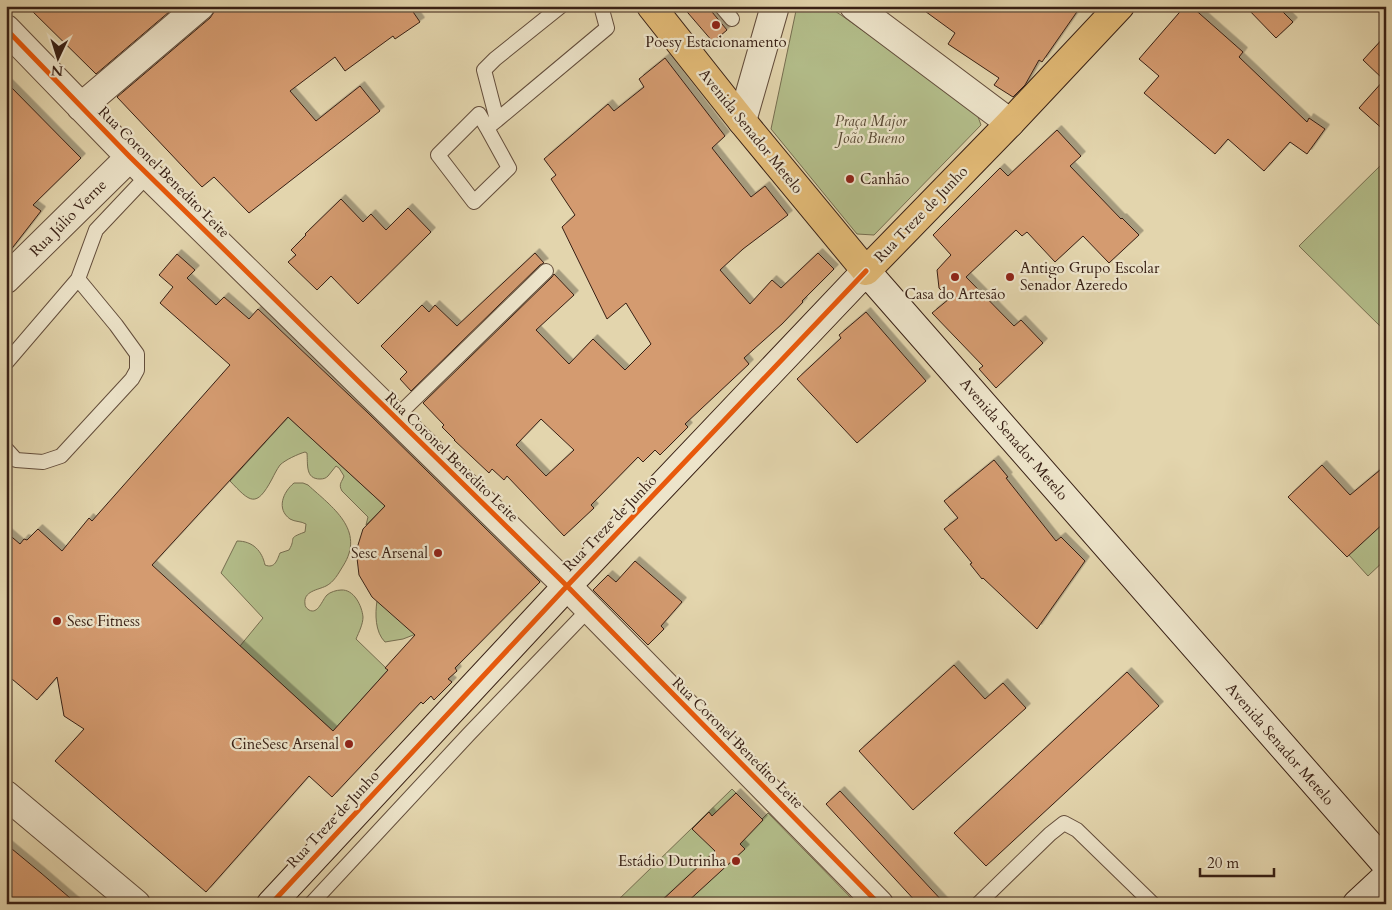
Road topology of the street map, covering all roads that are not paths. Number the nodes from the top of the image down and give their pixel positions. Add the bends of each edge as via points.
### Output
1 (200, 6) edge
2 (561, 6) edge
3 (601, 6) edge
4 (651, 6) edge
5 (721, 6) edge
6 (775, 6) edge
7 (854, 6) edge
8 (1120, 6) edge
9 (732, 19) dead end
10 (6, 29) edge
11 (81, 107) junction
12 (742, 120) junction
13 (1010, 123) junction
14 (492, 124) junction
15 (139, 166) junction
16 (546, 271) dead end
17 (866, 271) junction
18 (6, 279) edge
19 (78, 279) junction
20 (6, 363) edge
21 (395, 418) junction
22 (6, 449) edge
23 (567, 586) junction
24 (588, 609) junction
25 (6, 795) edge
26 (1386, 864) edge
27 (1386, 877) edge
28 (136, 904) edge
29 (271, 904) edge
30 (311, 904) edge
31 (879, 904) edge
32 (978, 904) edge
33 (1153, 904) edge
34 (1357, 904) edge

1 - 11 street
2 - 14 lane via 484,70
3 - 14 lane via 607,28
4 - 12 main road, Avenida Senador Metelo
5 - 9 lane
6 - 12 street
7 - 13 street
8 - 13 main road, Rua Treze de Junho
10 - 11 street, Rua Coronel Benedito Leite
11 - 15 street, Rua Coronel Benedito Leite
12 - 17 main road, Avenida Senador Metelo
13 - 17 main road, Rua Treze de Junho
14 - 14 lane via 509,168 474,202 438,155 479,114
15 - 18 street, Rua Júlio Verne
15 - 19 lane via 96,230
15 - 21 street, Rua Coronel Benedito Leite
16 - 21 lane
17 - 23 street, Rua Treze de Junho
17 - 26 street, Avenida Senador Metelo
19 - 20 lane
19 - 22 lane via 137,354 137,370 61,456 43,462 16,460
21 - 23 street, Rua Coronel Benedito Leite
23 - 24 street, Rua Coronel Benedito Leite
23 - 29 street, Rua Treze de Junho
24 - 30 lane
24 - 31 street, Rua Coronel Benedito Leite
25 - 28 street
27 - 34 street
32 - 33 lane via 1064,824 1077,830

